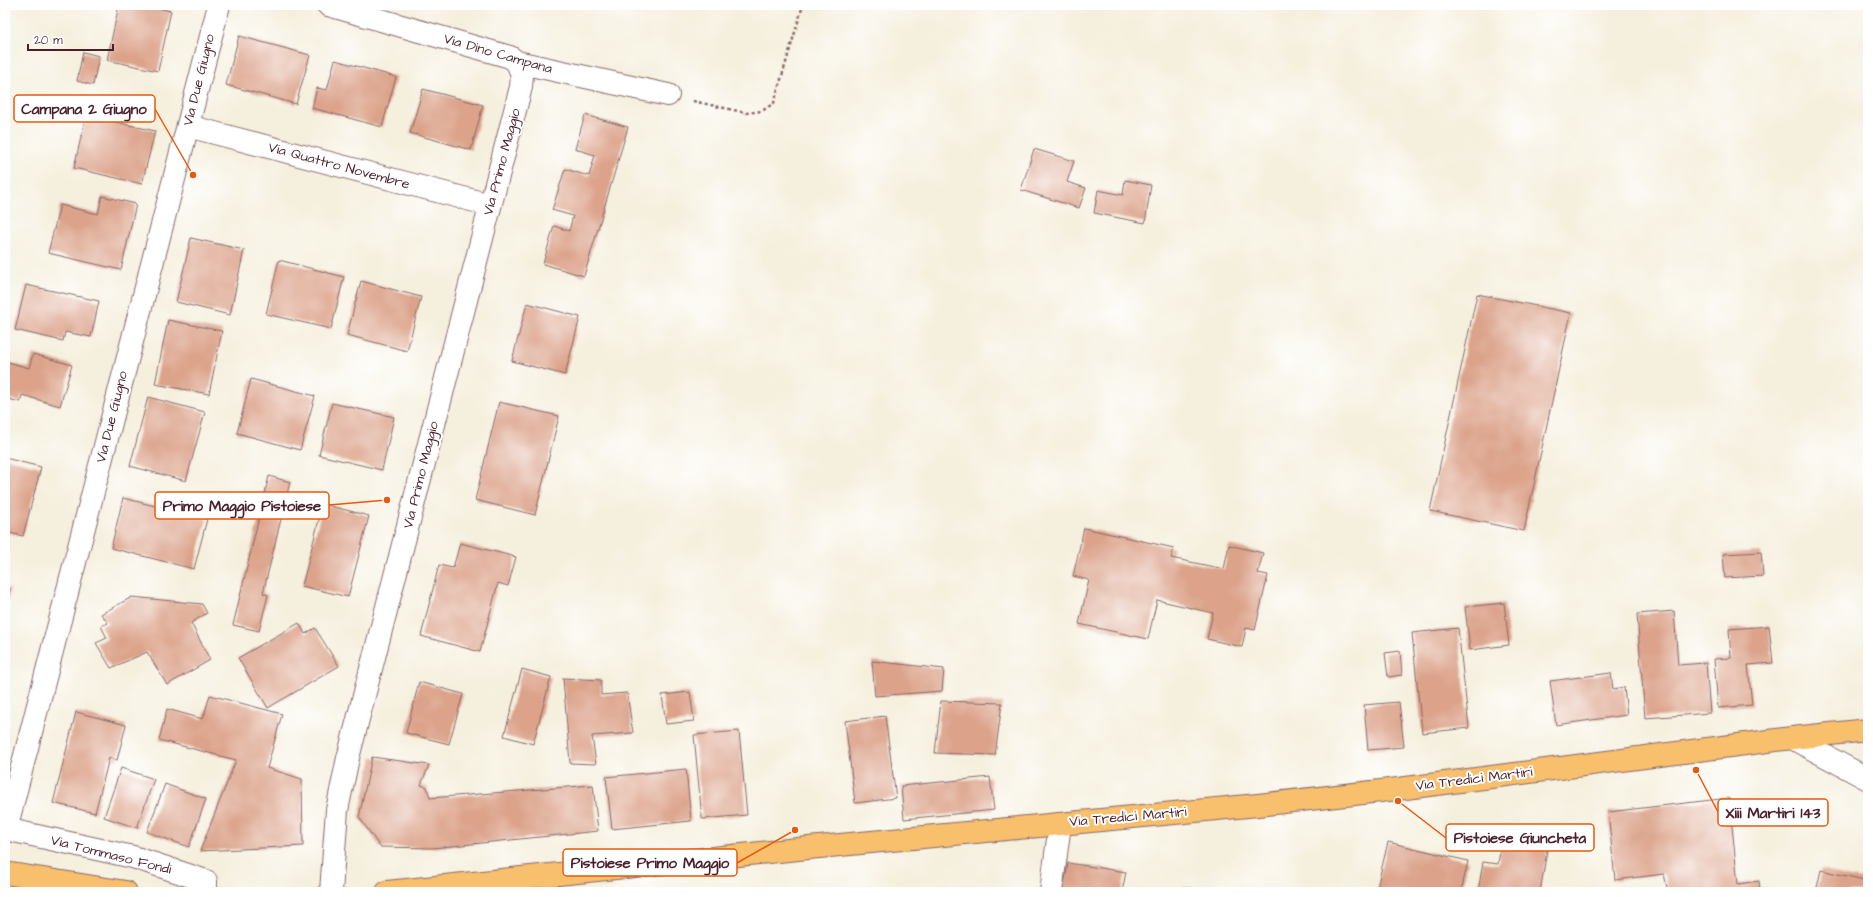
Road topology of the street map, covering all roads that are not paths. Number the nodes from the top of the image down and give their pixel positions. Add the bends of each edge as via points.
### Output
1 (218, 5) edge
2 (328, 5) edge
3 (517, 62) junction
4 (668, 95) road end
5 (188, 126) junction
6 (490, 206) junction
7 (1868, 730) edge
8 (1792, 738) junction
9 (1868, 779) edge
10 (1060, 824) junction
11 (5, 829) edge
12 (5, 873) edge
13 (126, 892) edge
14 (206, 892) edge
15 (331, 892) edge
16 (387, 892) edge
17 (1051, 892) edge

1 - 5 street, Via Due Giugno
2 - 3 street, Via Dino Campana via 510,57
3 - 4 street, Via Dino Campana
3 - 6 street, Via Primo Maggio via 522,75 521,87
5 - 6 street, Via Quattro Novembre
5 - 11 street, Via Due Giugno
6 - 15 street, Via Primo Maggio via 348,758 337,810
7 - 8 main road, Via Tredici Martiri
8 - 9 street
8 - 10 main road, Via Tredici Martiri via 1405,788
10 - 16 main road, Via Tredici Martiri
10 - 17 street
11 - 14 street, Via Tommaso Fondi via 133,857 206,881
12 - 13 main road

